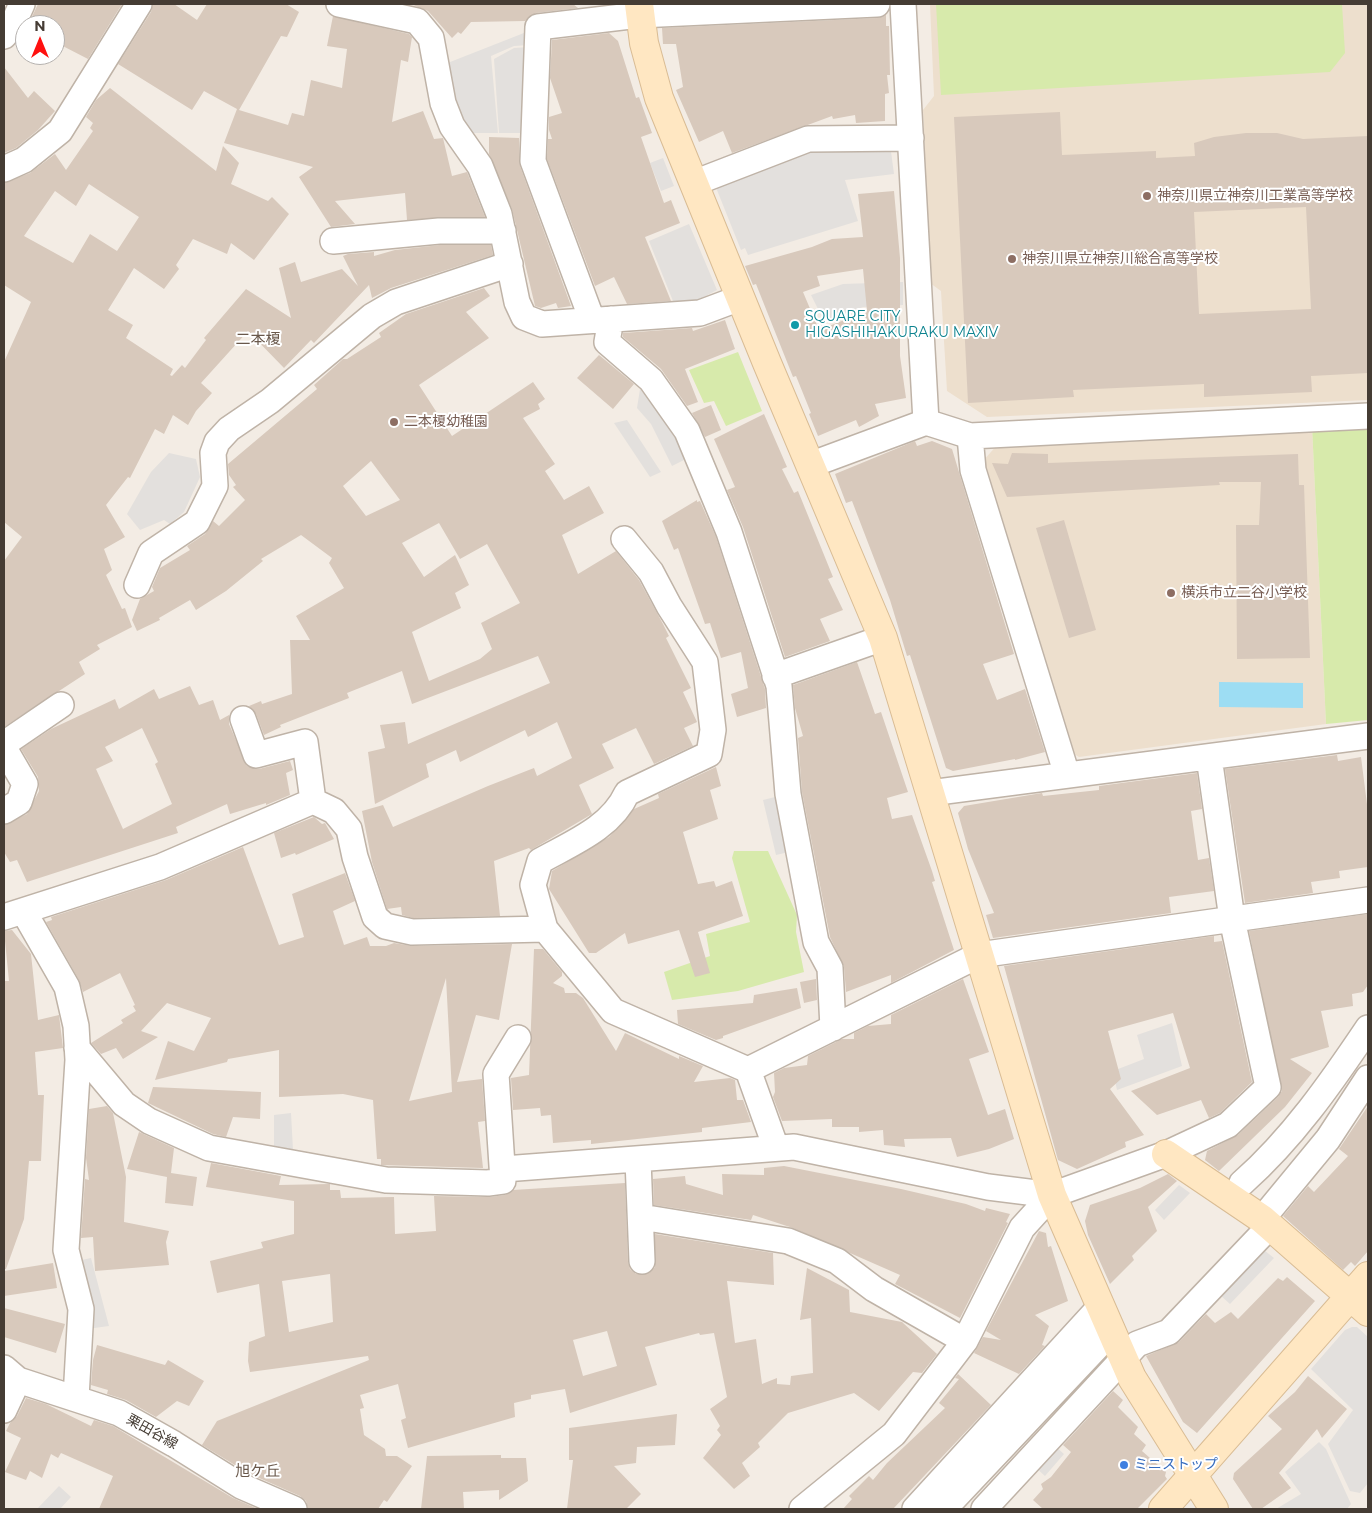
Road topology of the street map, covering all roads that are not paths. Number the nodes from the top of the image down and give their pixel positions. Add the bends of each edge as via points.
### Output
1 (22, 4) edge
2 (139, 4) edge
3 (338, 4) edge
4 (877, 4) edge
5 (903, 4) edge
6 (639, 9) edge
7 (4, 36) edge
8 (910, 138) junction
9 (4, 169) edge
10 (694, 183) junction
11 (503, 231) junction
12 (333, 240) dead end
13 (510, 264) junction
14 (740, 298) junction
15 (601, 320) junction
16 (1368, 416) edge
17 (926, 422) junction
18 (970, 436) junction
19 (810, 465) junction
20 (624, 539) dead end
21 (137, 585) dead end
22 (883, 638) junction
23 (776, 676) junction
24 (61, 705) dead end
25 (243, 719) dead end
26 (1368, 736) edge
27 (4, 744) edge
28 (4, 748) edge
29 (1208, 756) junction
30 (1067, 775) junction
31 (930, 793) junction
32 (313, 801) junction
33 (4, 811) edge
34 (1368, 900) edge
35 (14, 914) edge
36 (1232, 919) junction
37 (545, 929) junction
38 (979, 955) junction
39 (833, 1028) junction
40 (1368, 1028) edge
41 (518, 1038) dead end
42 (77, 1048) junction
43 (748, 1070) junction
44 (1368, 1078) edge
45 (776, 1148) junction
46 (1166, 1154) junction
47 (638, 1160) junction
48 (504, 1168) junction
49 (1242, 1183) dead end
50 (1052, 1195) junction
51 (641, 1217) junction
52 (1266, 1222) junction
53 (642, 1261) dead end
54 (1368, 1276) edge
55 (1359, 1304) edge
56 (1101, 1306) junction
57 (1112, 1331) junction
58 (965, 1341) junction
59 (1123, 1359) junction
60 (11, 1374) edge
61 (76, 1398) junction
62 (4, 1410) edge
63 (1194, 1476) junction
64 (294, 1509) edge
65 (802, 1509) edge
66 (915, 1509) edge
67 (944, 1509) edge
68 (984, 1509) edge
69 (1163, 1509) edge
70 (1214, 1509) edge

1 - 7 street
2 - 9 street via 60,131 24,160
3 - 11 street via 418,21 431,38 443,103 452,126 480,166
4 - 6 street
5 - 8 street
6 - 10 street via 644,43 659,98
6 - 15 street via 533,25 533,162
8 - 10 street via 808,139
8 - 17 street
10 - 14 street
11 - 12 street via 439,231
11 - 13 street
13 - 15 street via 517,302 524,317 542,324
13 - 21 street via 396,302 372,316 270,401 229,429 217,442 213,453 215,486 197,522 151,554
14 - 15 street via 700,313
14 - 19 street
15 - 23 street via 608,342 651,380 687,431 729,532
16 - 18 street
17 - 18 street
17 - 19 street
18 - 30 street via 973,470
19 - 22 street
20 - 37 street via 652,572 704,662 713,730 709,754 627,793 622,805 601,826 540,861 533,885
22 - 23 street
22 - 31 street
23 - 39 street via 788,794 816,942 830,968
24 - 27 street
25 - 32 street via 256,755 305,742
26 - 29 street
28 - 33 street via 25,784 19,802
29 - 30 street
29 - 36 street
30 - 31 street
31 - 38 street
32 - 35 street via 160,867
32 - 37 street via 334,812 349,830 375,917 386,926 412,932
34 - 36 street
35 - 42 street via 67,987 76,1026
36 - 38 street
36 - 46 street via 1268,1087 1228,1125
37 - 43 street via 612,1012
38 - 39 street
38 - 50 street
39 - 43 street
40 - 49 street via 1272,1157
41 - 48 street via 496,1074
42 - 48 street via 124,1104 149,1121 209,1148 408,1183 503,1181
42 - 61 street via 66,1250 80,1309
43 - 45 street
44 - 52 street via 1328,1139
45 - 47 street
45 - 50 street via 794,1147 988,1187
46 - 50 street
46 - 52 street
47 - 48 street
47 - 51 street
50 - 56 street
50 - 58 street via 1022,1228
51 - 53 street
51 - 58 street via 788,1241 837,1261 874,1289
52 - 55 street
52 - 59 street via 1169,1332 1137,1344
54 - 55 street
55 - 63 street
56 - 57 street
56 - 66 street
57 - 59 street
57 - 67 street
58 - 65 street via 894,1434
59 - 63 street
59 - 68 street
60 - 61 street, 栗田谷線
60 - 62 street
61 - 64 street, 栗田谷線 via 120,1414 241,1486
63 - 69 street
63 - 70 street

